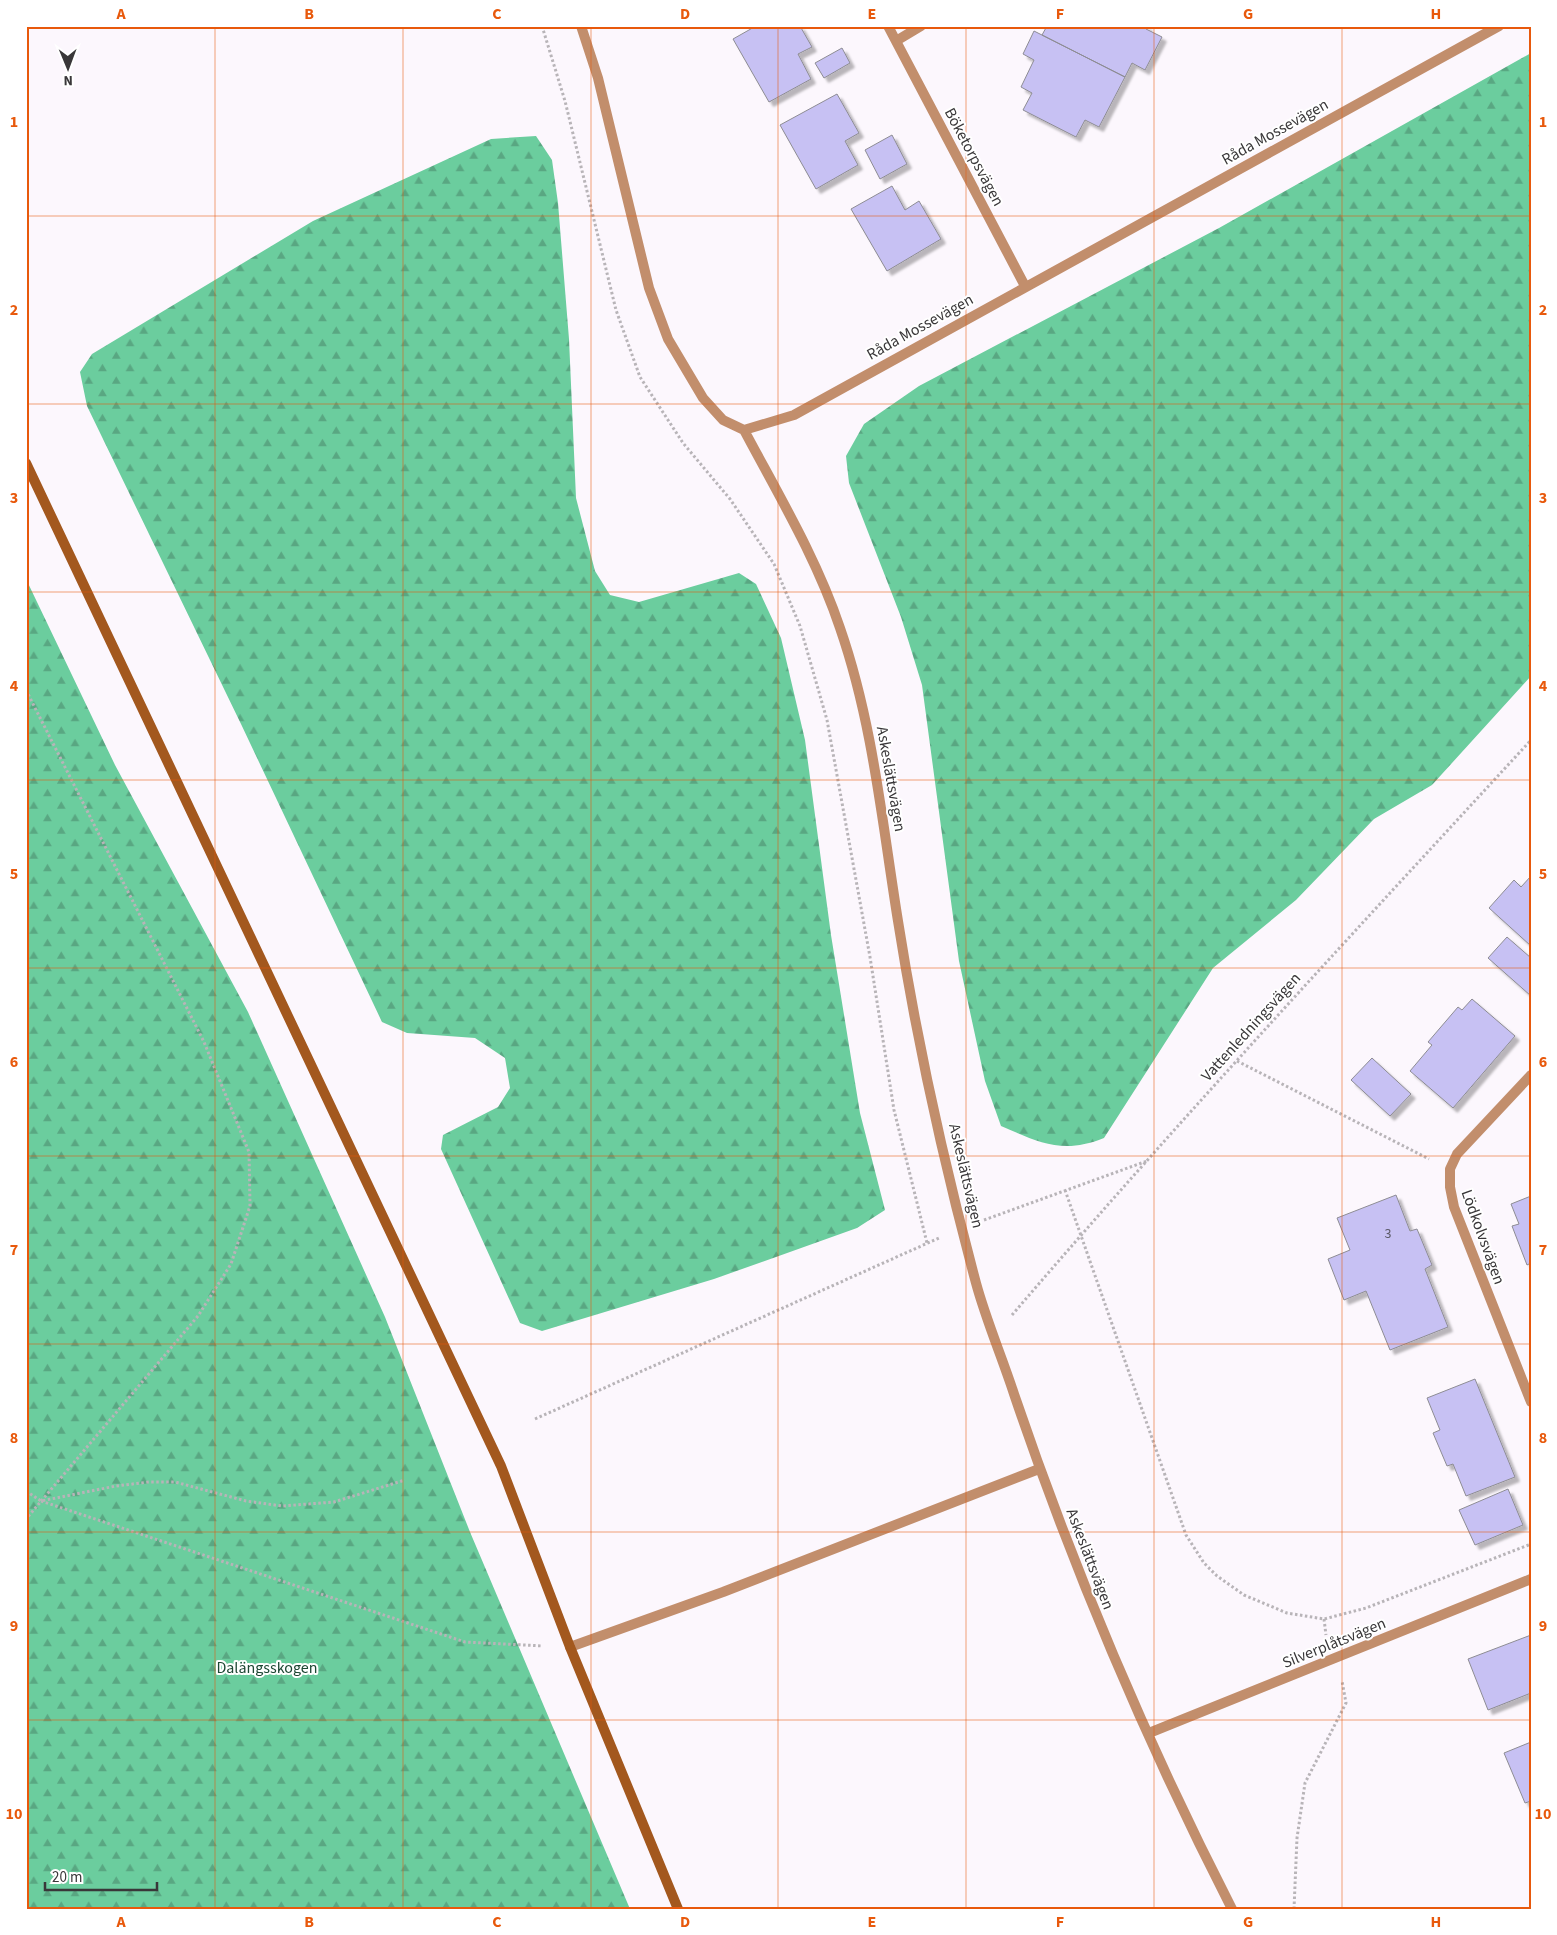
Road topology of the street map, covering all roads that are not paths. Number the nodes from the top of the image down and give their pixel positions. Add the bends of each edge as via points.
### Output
1 (581, 26) edge
2 (888, 26) edge
3 (921, 26) edge
4 (1499, 26) edge
5 (896, 41) junction
6 (1025, 286) junction
7 (744, 430) junction
8 (26, 463) edge
9 (1531, 1075) edge
10 (1531, 1402) edge
11 (1039, 1469) junction
12 (1531, 1578) edge
13 (570, 1647) junction
14 (1148, 1733) junction
15 (678, 1909) edge
16 (1232, 1909) edge

1 - 7 street via 598,78 649,288 668,339 703,398 723,420
2 - 5 street, Böketorpsvägen
3 - 5 street
4 - 6 street, Råda Mossevägen
5 - 6 street, Böketorpsvägen
6 - 7 street, Råda Mossevägen via 794,415
7 - 11 street, Askeslättsvägen via 782,500 840,625 861,699 879,786 898,923 932,1098 962,1227 977,1287
8 - 13 main road via 501,1466
9 - 10 street, Lödkolvsvägen via 1458,1154 1450,1169 1454,1207
11 - 13 street via 723,1592
11 - 14 street, Askeslättsvägen via 1108,1647
12 - 14 street, Silverplåtsvägen
13 - 15 main road
14 - 16 street, Askeslättsvägen

